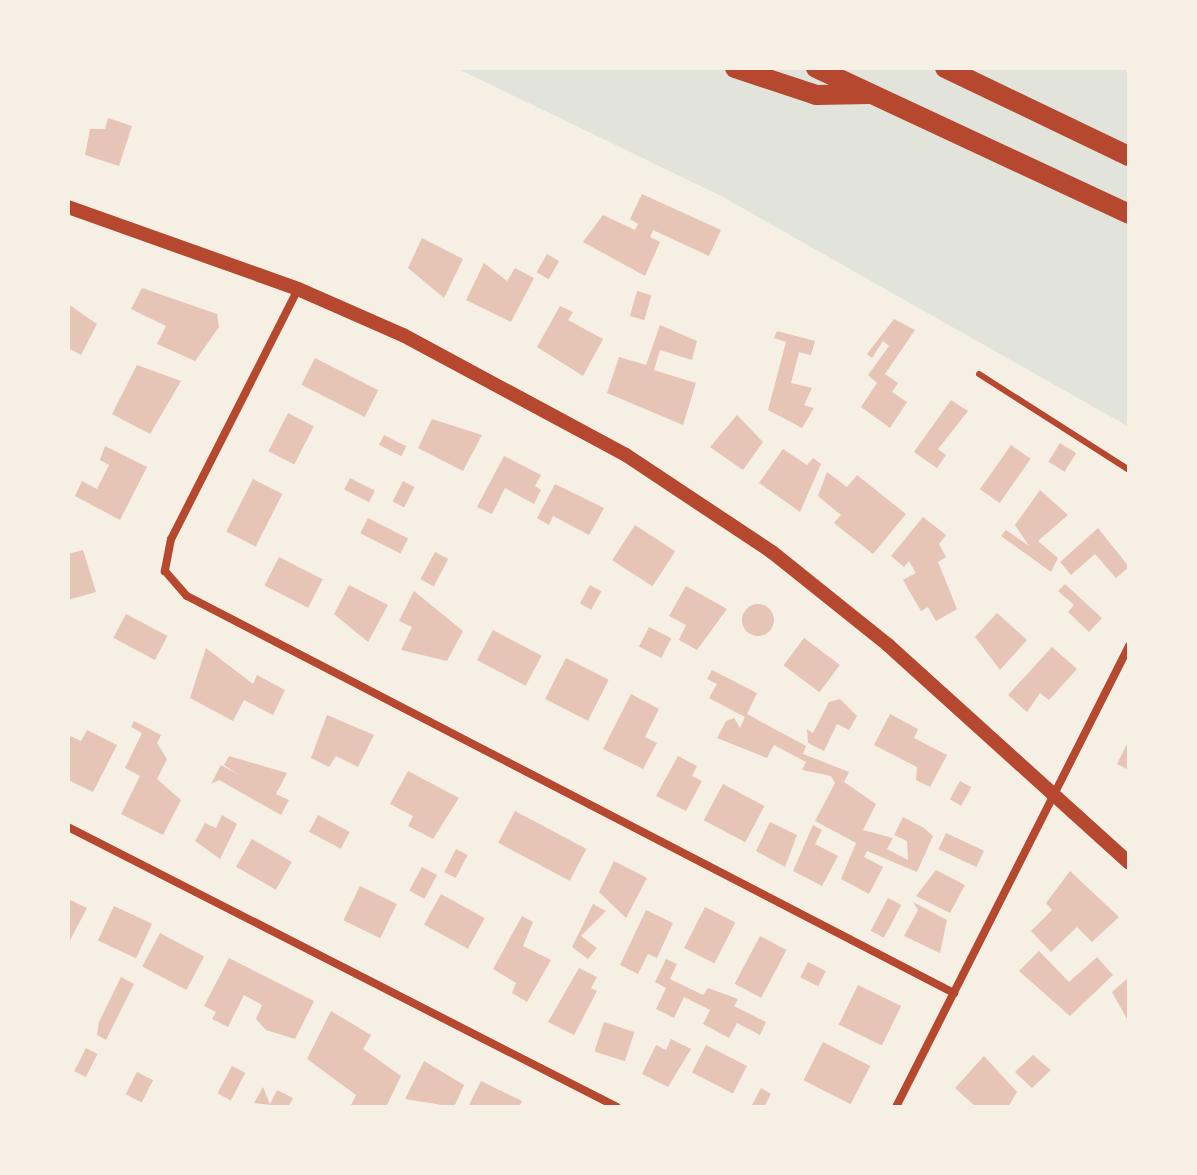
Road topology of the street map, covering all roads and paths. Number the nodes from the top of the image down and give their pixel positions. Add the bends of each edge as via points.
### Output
1 (735, 68) edge
2 (816, 68) edge
3 (945, 68) edge
4 (878, 94) junction
5 (1129, 156) edge
6 (68, 207) edge
7 (1129, 214) edge
8 (298, 289) junction
9 (979, 374) dead end
10 (1129, 470) edge
11 (1129, 646) edge
12 (1056, 794) junction
13 (68, 827) edge
14 (1129, 863) edge
15 (954, 993) junction
16 (617, 1107) edge
17 (896, 1107) edge

1 - 4 highway via 816,95
2 - 4 highway
3 - 5 highway
4 - 7 highway
6 - 8 street
8 - 12 street via 403,335 626,455 772,552
8 - 15 street via 171,539 165,571 187,596
9 - 10 lane
11 - 12 street
12 - 14 street
12 - 15 street
13 - 16 street
15 - 17 street

